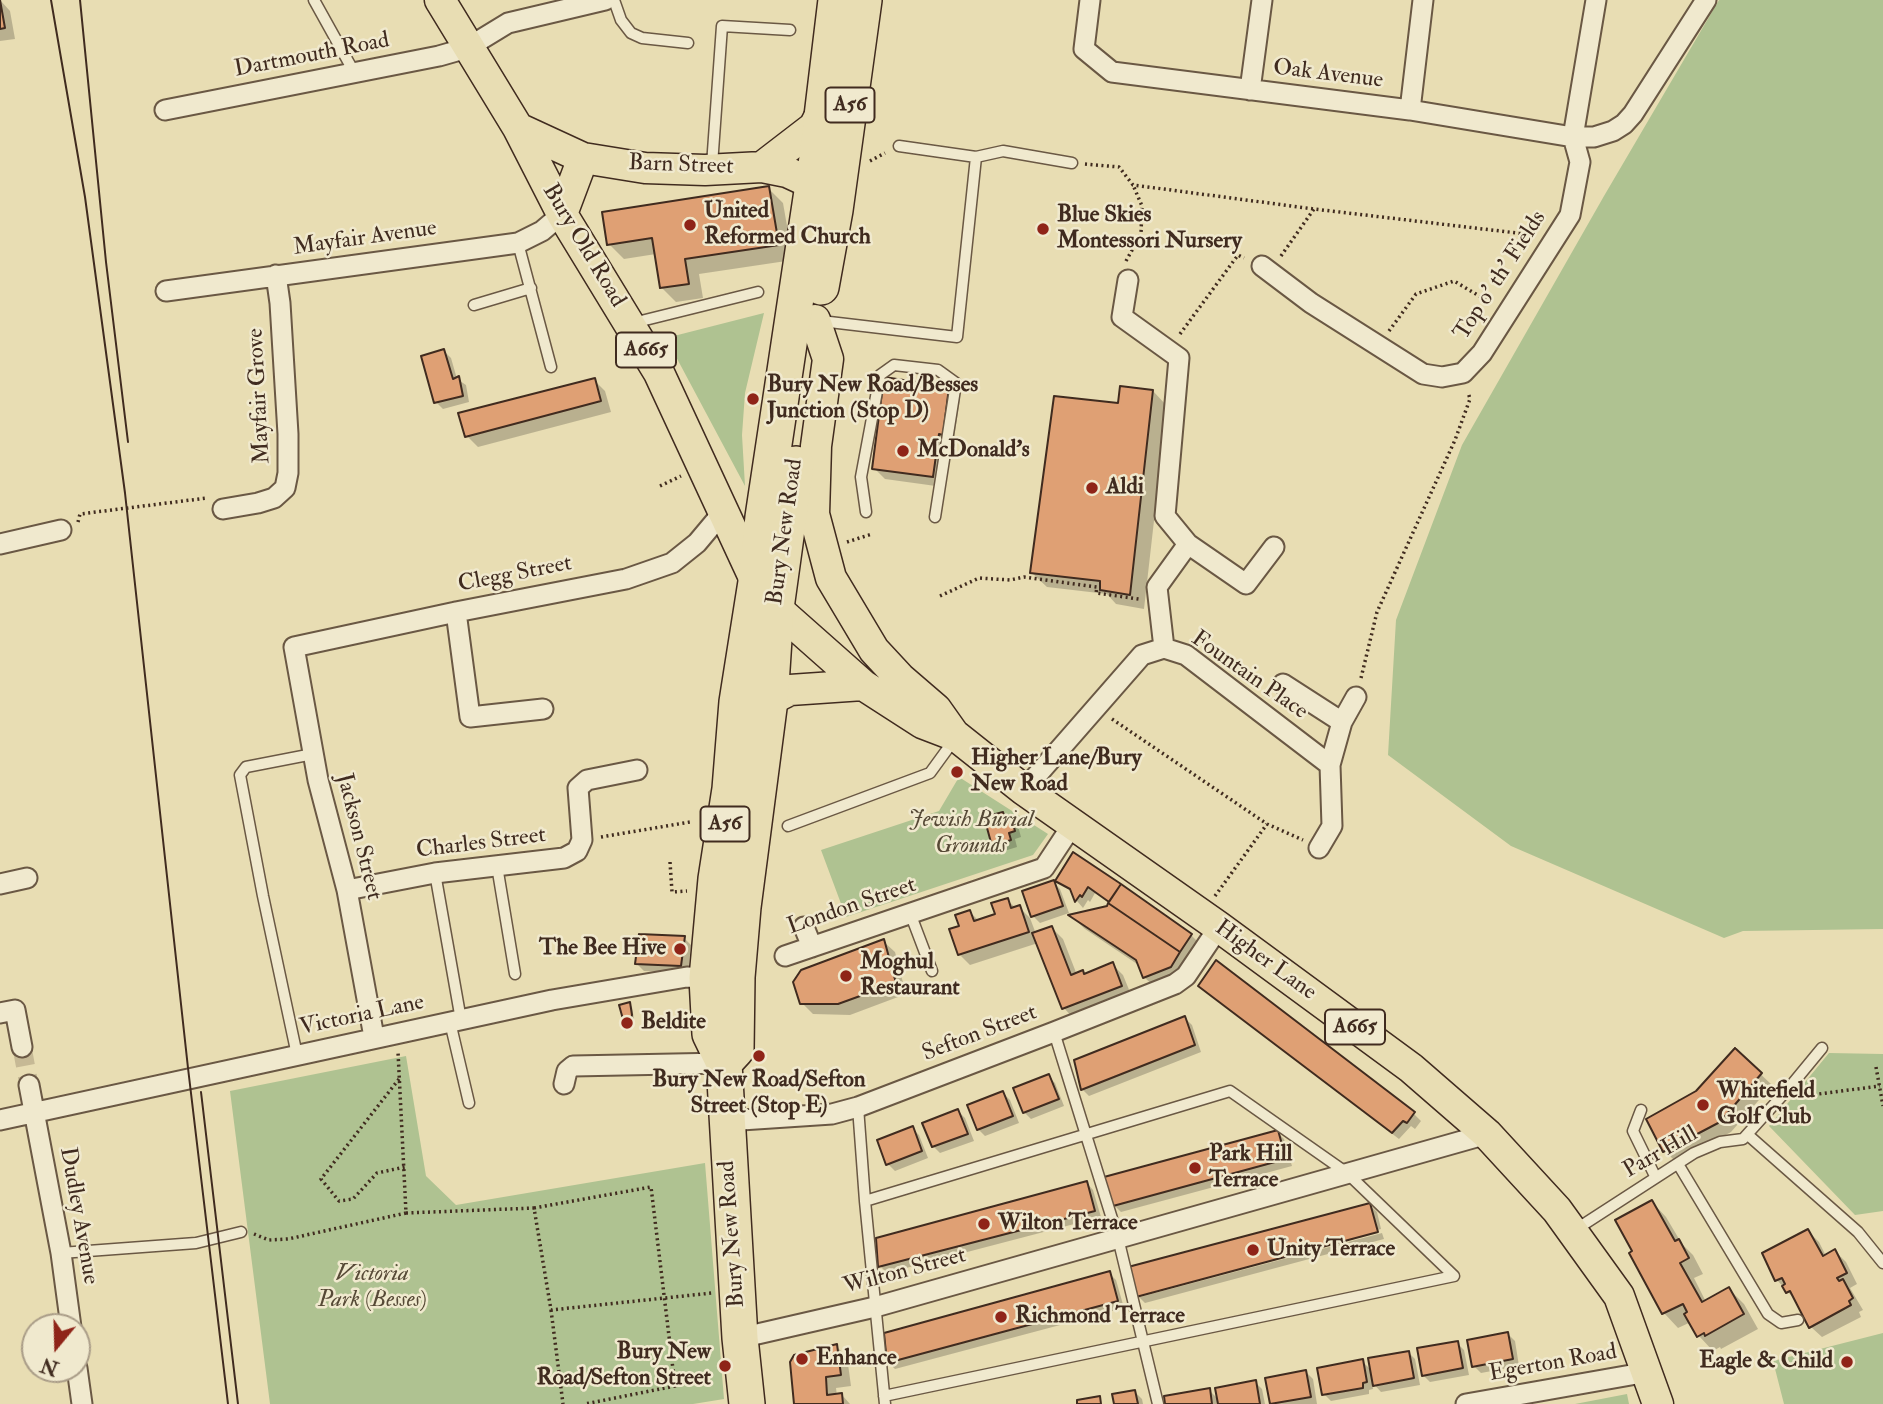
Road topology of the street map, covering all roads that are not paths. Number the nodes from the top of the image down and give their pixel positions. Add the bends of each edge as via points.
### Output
1 (314, 0) edge
2 (440, 0) edge
3 (605, 0) edge
4 (614, 0) edge
5 (836, 0) edge
6 (864, 0) edge
7 (1090, 0) edge
8 (1262, 0) edge
9 (1423, 0) edge
10 (1596, 0) edge
11 (1706, 0) edge
12 (790, 30) dead end
13 (688, 43) dead end
14 (467, 48) junction
15 (354, 72) junction
16 (1250, 90) junction
17 (165, 110) dead end
18 (823, 110) junction
19 (1410, 110) junction
20 (517, 128) junction
21 (1573, 137) junction
22 (899, 146) road end
23 (976, 157) junction
24 (583, 158) junction
25 (1072, 163) road end
26 (762, 167) junction
27 (712, 169) junction
28 (824, 197) junction
29 (562, 214) junction
30 (518, 243) junction
31 (1266, 268) road end
32 (276, 275) junction
33 (1128, 279) road end
34 (531, 288) junction
35 (166, 291) dead end
36 (758, 292) dead end
37 (474, 304) dead end
38 (815, 320) junction
39 (630, 324) junction
40 (551, 367) dead end
41 (220, 503) road end
42 (723, 512) junction
43 (866, 512) dead end
44 (935, 517) dead end
45 (61, 530) road end
46 (0, 544) edge
47 (1188, 544) junction
48 (1274, 547) dead end
49 (766, 595) junction
50 (456, 612) junction
51 (294, 648) joint
52 (1164, 648) junction
53 (1283, 684) dead end
54 (863, 685) junction
55 (1356, 697) road end
56 (770, 700) junction
57 (543, 709) dead end
58 (1342, 722) junction
59 (956, 736) junction
60 (313, 754) junction
61 (1330, 765) junction
62 (637, 770) dead end
63 (1024, 790) junction
64 (1073, 824) junction
65 (788, 826) dead end
66 (1319, 848) road end
67 (497, 866) junction
68 (435, 873) junction
69 (27, 878) dead end
70 (0, 884) edge
71 (347, 890) junction
72 (910, 913) junction
73 (804, 927) dead end
74 (1219, 927) junction
75 (812, 947) junction
76 (785, 956) dead end
77 (932, 971) dead end
78 (515, 974) dead end
79 (722, 977) junction
80 (0, 1013) edge
81 (456, 1021) junction
82 (1055, 1032) junction
83 (374, 1038) junction
84 (22, 1048) tunnel mouth
85 (1822, 1048) dead end
86 (297, 1055) junction
87 (724, 1063) junction
88 (564, 1084) dead end
89 (29, 1085) tunnel mouth
90 (468, 1103) dead end
91 (858, 1107) junction
92 (1641, 1110) dead end
93 (35, 1113) junction
94 (0, 1120) edge
95 (726, 1121) junction
96 (1086, 1133) junction
97 (1487, 1134) junction
98 (1748, 1135) junction
99 (1678, 1164) junction
100 (1347, 1173) junction
101 (1656, 1176) junction
102 (864, 1201) junction
103 (1573, 1231) junction
104 (241, 1233) road end
105 (1118, 1238) junction
106 (61, 1253) junction
107 (1883, 1263) edge
108 (875, 1307) junction
109 (69, 1313) edge
110 (1798, 1320) dead end
111 (740, 1338) junction
112 (1143, 1341) junction
113 (1648, 1372) junction
114 (79, 1383) edge
115 (885, 1400) edge
116 (1486, 1402) edge
117 (82, 1404) edge
118 (747, 1404) edge
119 (1158, 1404) edge
120 (1466, 1404) edge
121 (1658, 1404) edge

1 - 15 lane
2 - 14 main road, Bury Old Road / A665
3 - 14 street, Dartmouth Road via 508,23
4 - 13 lane via 631,33
5 - 18 highway, Bury New Road / A56
6 - 28 highway, Bury New Road / A56
7 - 16 street, Oak Avenue via 1084,49 1112,72
8 - 16 street
9 - 19 street
10 - 21 street, Top o' th' Fields
11 - 21 street, Oak Avenue via 1633,114 1613,131
12 - 27 lane via 722,26
14 - 15 street, Dartmouth Road
14 - 20 main road, Bury Old Road / A665
15 - 17 street, Dartmouth Road
16 - 19 street, Oak Avenue
18 - 26 main road via 814,127
18 - 28 highway, Bury New Road / A56
19 - 21 street, Oak Avenue
20 - 24 main road, Barn Street
20 - 29 main road, Bury Old Road / A665
21 - 31 street, Top o' th' Fields via 1580,162 1570,215 1482,354 1463,373 1423,374 1311,303
22 - 23 lane
23 - 25 lane via 1003,151
23 - 38 lane via 957,337
24 - 27 main road, Barn Street via 645,168
24 - 29 main road
26 - 27 main road, Barn Street
26 - 28 main road, Barn Street via 787,172
28 - 38 highway, Bury New Road / A56
28 - 49 highway, Bury New Road / A56 via 763,517
29 - 30 street, Mayfair Avenue
29 - 39 main road, Bury Old Road / A665
30 - 32 street, Mayfair Avenue
30 - 34 lane
32 - 35 street, Mayfair Avenue
32 - 41 street, Mayfair Grove via 288,434 285,488 258,503
33 - 47 street via 1122,317 1179,358 1165,516
34 - 37 lane
34 - 40 lane
36 - 39 lane
38 - 49 highway, Bury New Road / A56
38 - 59 main road via 828,359 816,446 814,514 831,578 874,650 936,709
39 - 42 main road, Bury Old Road / A665 via 659,373
42 - 49 main road, Bury Old Road / A665
42 - 50 street, Clegg Street via 697,544 671,563 626,579
43 - 44 lane via 861,477 872,415 880,375 894,365 939,370 956,383
45 - 46 street
47 - 48 street via 1246,584
47 - 52 street via 1157,587
49 - 54 main road, Higher Lane / A665
49 - 56 highway, Bury New Road / A56
49 - 79 highway, Bury New Road / A56 via 737,702 716,879
50 - 51 street, Clegg Street
50 - 57 street via 470,717
51 - 60 street, Jackson Street
52 - 61 street, Fountain Place via 1186,655
52 - 63 street, Fountain Place via 1142,655
53 - 58 street
54 - 56 main road via 790,690
54 - 59 main road, Higher Lane / A665 via 922,723
55 - 58 street
56 - 79 highway, Bury New Road / A56 via 743,907
58 - 61 street
59 - 63 main road, Higher Lane / A665
59 - 65 lane via 930,773
60 - 71 street, Jackson Street
60 - 86 lane via 246,767 240,775
61 - 66 street via 1332,826
62 - 67 street, Charles Street via 587,780 578,788 582,840 577,850 564,858
63 - 64 main road, Higher Lane / A665
64 - 72 street, London Street via 1044,868
64 - 74 main road, Higher Lane / A665
67 - 68 street, Charles Street
67 - 78 lane
68 - 71 street, Charles Street
68 - 81 lane
69 - 70 street
71 - 83 street, Jackson Street
72 - 75 street, London Street
72 - 77 lane
73 - 75 street
74 - 82 street, Sefton Street via 1186,976 1175,984
74 - 97 main road, Higher Lane / A665 via 1410,1068
75 - 76 street, London Street
79 - 81 street, Victoria Lane via 687,977
79 - 87 highway, Bury New Road / A56 via 710,1034
80 - 84 street via 15,1010
81 - 83 street, Victoria Lane
81 - 90 lane
82 - 91 street, Sefton Street
82 - 96 lane
83 - 86 street, Victoria Lane
85 - 98 lane
86 - 93 street, Victoria Lane
87 - 88 street via 586,1064 567,1071
87 - 95 highway, Bury New Road / A56
89 - 93 street, Dudley Avenue
91 - 95 street, Sefton Street via 832,1114
91 - 102 lane
92 - 101 lane via 1633,1131
93 - 94 street, Victoria Lane
93 - 106 street, Dudley Avenue
95 - 111 highway, Bury New Road / A56
96 - 100 lane via 1230,1091
96 - 102 lane
96 - 105 lane
97 - 100 street, Wilton Street
97 - 103 main road, Higher Lane / A665
98 - 99 lane, Parr Hill via 1720,1142
98 - 107 lane via 1858,1232
99 - 101 lane, Parr Hill
99 - 110 lane via 1768,1314 1781,1323
100 - 105 street, Wilton Street
100 - 112 lane via 1454,1276
101 - 103 lane, Parr Hill
102 - 108 lane
103 - 113 main road, Higher Lane / A665 via 1619,1296
104 - 106 lane via 196,1243
105 - 108 street, Wilton Street
105 - 112 lane
106 - 109 street, Dudley Avenue
108 - 111 street, Wilton Street
108 - 115 lane
111 - 118 highway, Bury New Road / A56
112 - 115 lane
112 - 119 lane
113 - 116 street, Egerton Road
113 - 121 main road, Higher Lane / A665
114 - 117 street
116 - 120 street, Egerton Road

